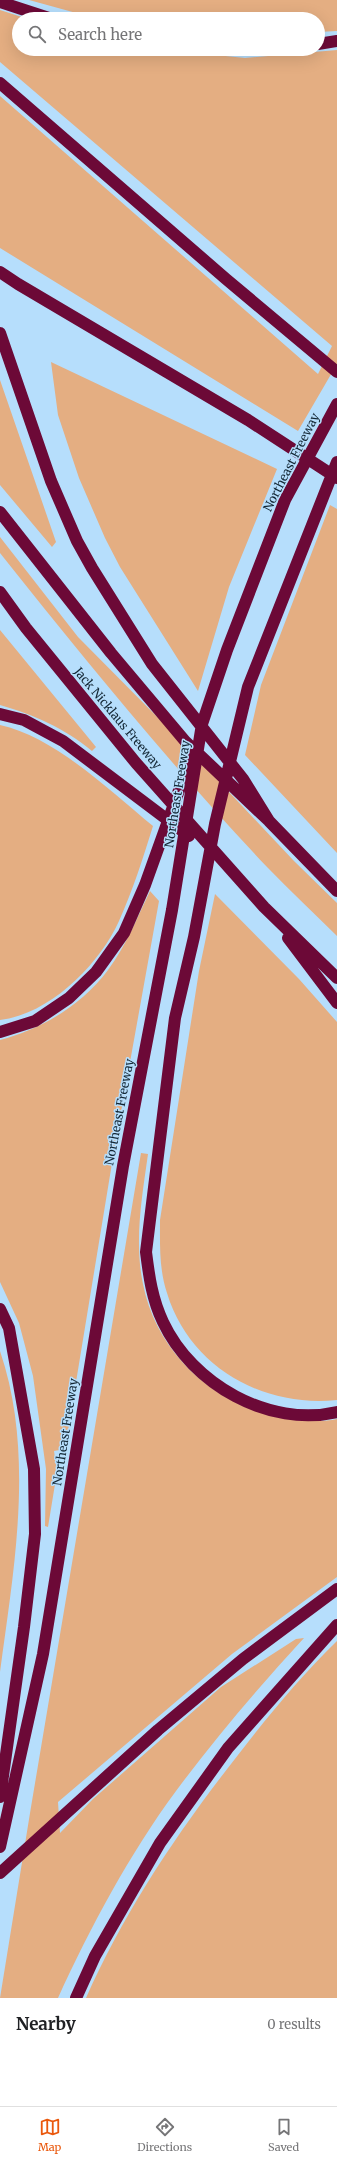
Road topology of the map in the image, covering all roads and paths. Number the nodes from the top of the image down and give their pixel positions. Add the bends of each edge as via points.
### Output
1 (0, 2) edge
2 (31, 12) edge
3 (337, 41) edge
4 (325, 43) edge
5 (0, 83) edge
6 (0, 272) edge
7 (0, 333) edge
8 (337, 372) edge
9 (337, 404) edge
10 (337, 462) edge
11 (337, 478) edge
12 (0, 512) edge
13 (0, 592) edge
14 (0, 714) edge
15 (202, 724) junction
16 (269, 821) junction
17 (224, 863) junction
18 (337, 891) edge
19 (264, 907) junction
20 (337, 978) edge
21 (337, 1003) edge
22 (0, 1032) edge
23 (0, 1310) edge
24 (337, 1412) edge
25 (337, 1589) edge
26 (337, 1624) edge
27 (0, 1797) edge
28 (0, 1847) edge
29 (0, 1873) edge
30 (76, 1998) edge

1 - 2 highway
3 - 4 highway
5 - 8 highway
6 - 11 highway via 248,420
7 - 16 highway via 51,482 64,514 92,568 152,664 243,779
9 - 15 highway, Northeast Freeway via 285,500 227,650
10 - 24 highway via 248,687 215,824 194,937 175,1018 146,1252 150,1290 163,1323 182,1352 208,1378 235,1396 266,1408 299,1415
12 - 16 highway via 111,653 185,741
13 - 17 highway, Jack Nicklaus Freeway via 26,628 136,763
14 - 17 highway via 24,720 63,741
15 - 22 highway via 145,885 124,933 96,972 69,998 35,1021
15 - 28 highway, Northeast Freeway via 172,910 123,1166 42,1654
16 - 18 highway
17 - 19 highway, Jack Nicklaus Freeway
19 - 20 highway, Jack Nicklaus Freeway
19 - 21 highway
23 - 27 highway via 9,1328 34,1469 35,1527
25 - 29 highway via 243,1659 158,1730
26 - 30 highway via 228,1748 160,1843 95,1956

